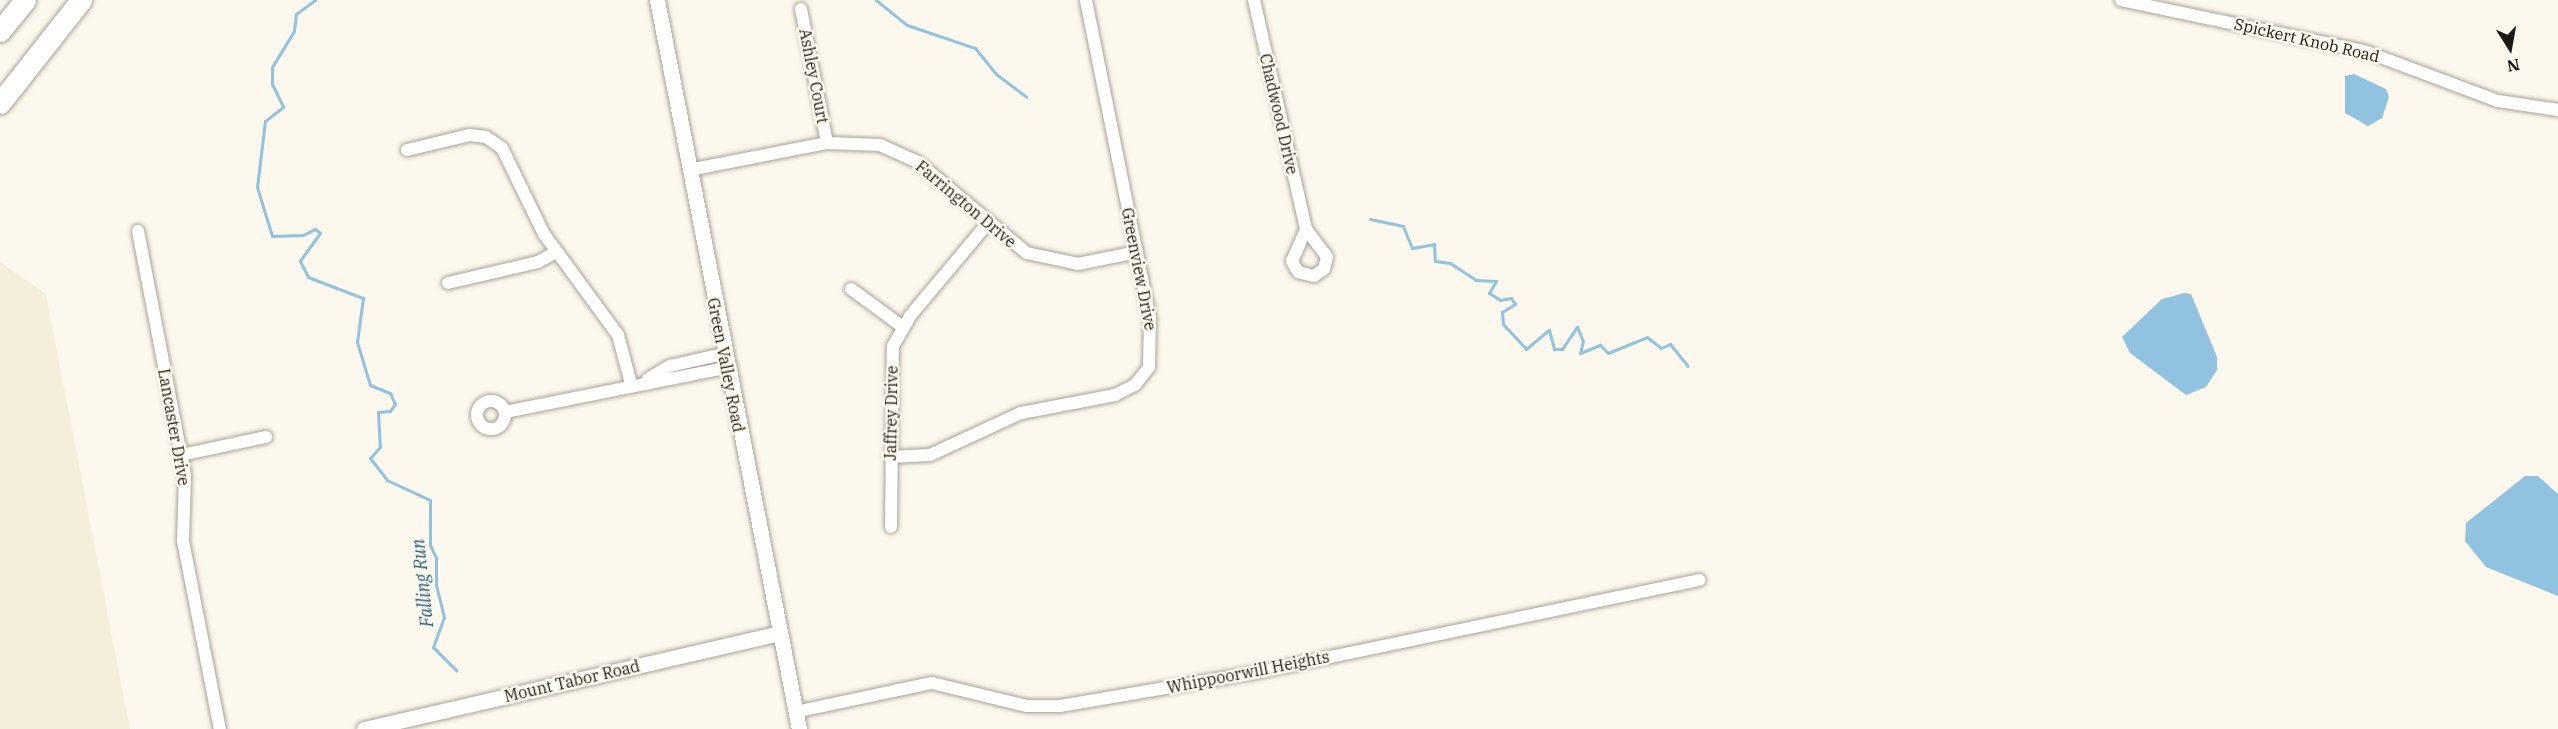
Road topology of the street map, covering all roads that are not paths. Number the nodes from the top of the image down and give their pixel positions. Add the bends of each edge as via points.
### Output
1 (25, 0) edge
2 (81, 0) edge
3 (657, 0) edge
4 (1086, 0) edge
5 (1254, 0) edge
6 (2121, 0) edge
7 (801, 9) dead end
8 (0, 31) edge
9 (0, 103) edge
10 (2558, 110) edge
11 (827, 143) junction
12 (407, 150) dead end
13 (689, 170) junction
14 (988, 223) junction
15 (1306, 229) dead end
16 (138, 231) dead end
17 (556, 252) junction
18 (1137, 252) junction
19 (448, 283) dead end
20 (851, 289) dead end
21 (903, 327) junction
22 (724, 361) junction
23 (632, 384) junction
24 (505, 412) dead end
25 (266, 437) dead end
26 (181, 455) junction
27 (890, 457) junction
28 (891, 527) dead end
29 (1700, 580) dead end
30 (779, 633) junction
31 (795, 712) junction
32 (220, 729) edge
33 (364, 729) edge
34 (799, 729) edge

1 - 8 highway
2 - 9 highway
3 - 13 street, Green Valley Road
4 - 18 street, Greenview Drive
5 - 15 street, Chadwood Drive
6 - 10 street, Spickert Knob Road via 2367,52 2498,101
7 - 11 street, Ashley Court
11 - 13 street, Farrington Drive
11 - 14 street, Farrington Drive via 863,142 905,155
12 - 17 street via 470,135 495,142
13 - 22 street, Green Valley Road
14 - 18 street, Farrington Drive via 1017,247 1048,261 1078,264
14 - 21 street, Jaffrey Drive
16 - 26 street, Lancaster Drive
17 - 19 street via 538,262
17 - 23 street via 612,325
18 - 27 street, Greenview Drive via 1153,343 1149,367 1135,385 1115,395 1006,418 930,455
20 - 21 street
21 - 27 street, Jaffrey Drive via 890,373
22 - 23 street via 670,366
22 - 30 street, Green Valley Road
23 - 24 street
25 - 26 street
26 - 32 street, Lancaster Drive via 187,502 183,542
27 - 28 street, Jaffrey Drive
29 - 31 street, Whippoorwill Heights via 1259,672 1060,706 1027,706 932,683
30 - 31 street, Green Valley Road
30 - 33 street, Mount Tabor Road
31 - 34 street, Green Valley Road

